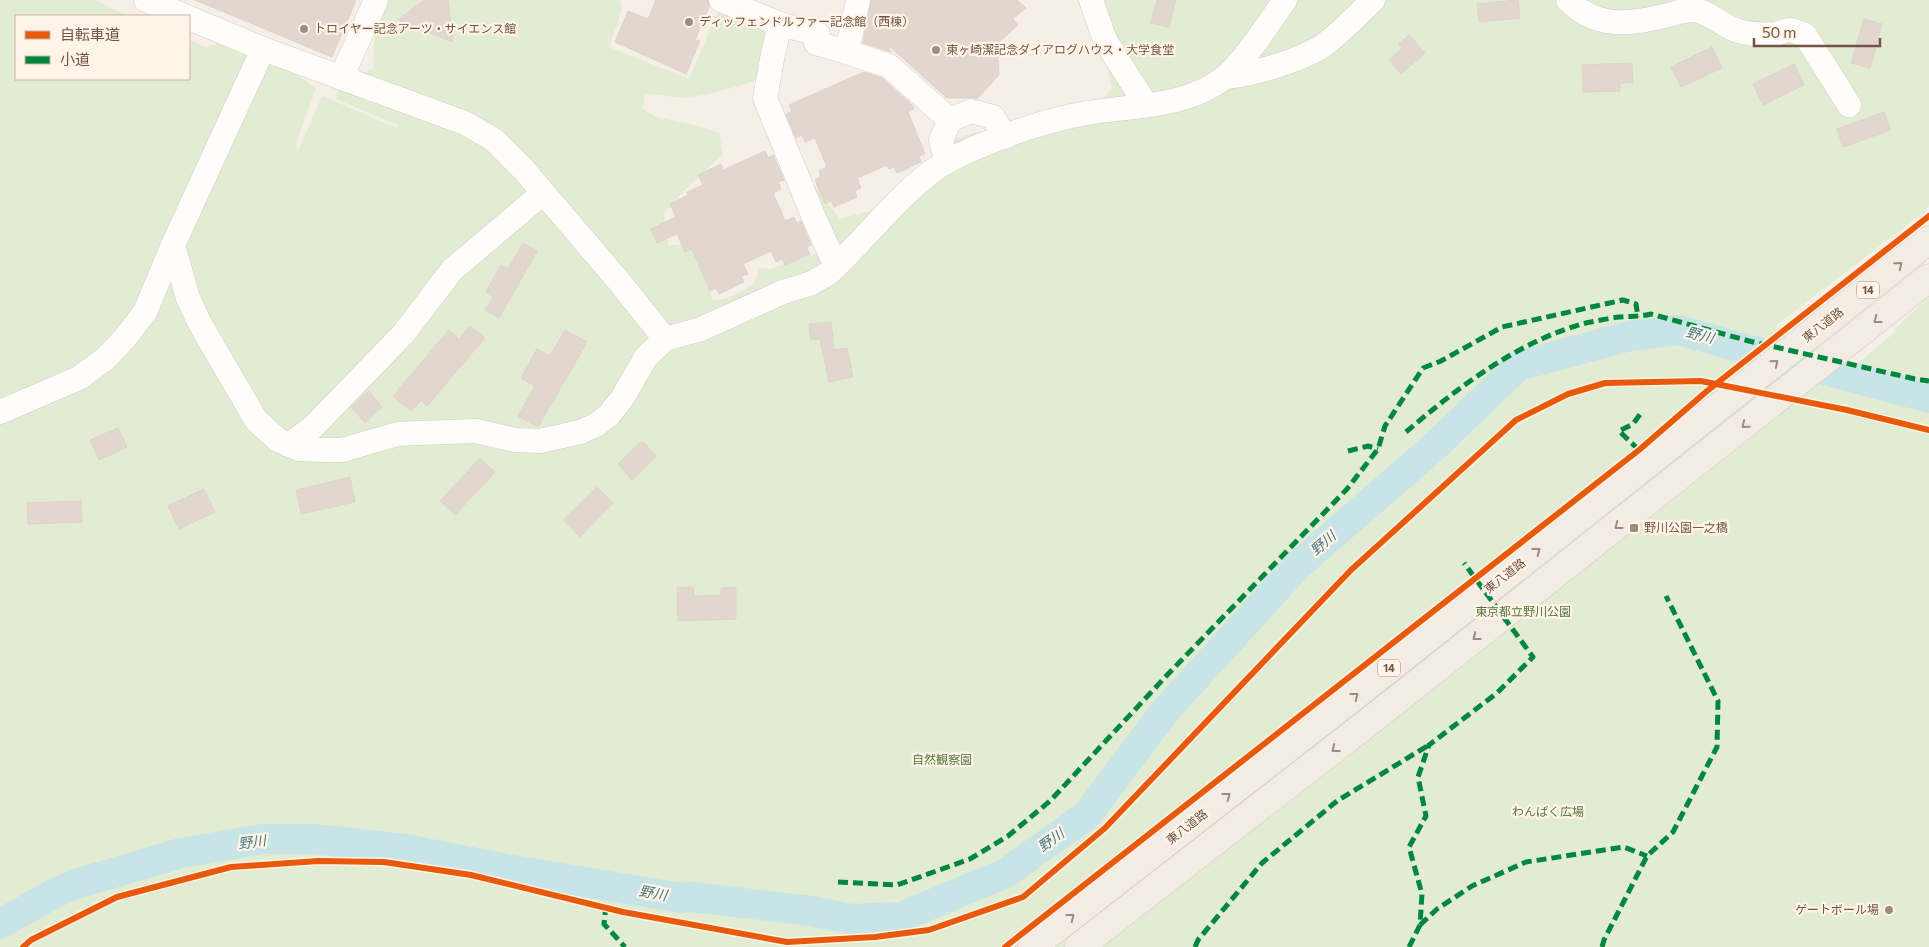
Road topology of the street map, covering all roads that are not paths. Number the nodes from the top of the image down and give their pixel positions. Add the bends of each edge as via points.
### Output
1 (146, 0) edge
2 (376, 0) edge
3 (721, 0) edge
4 (858, 0) edge
5 (1091, 0) edge
6 (1285, 0) edge
7 (1373, 0) edge
8 (1568, 0) edge
9 (182, 15) edge
10 (190, 18) edge
11 (780, 24) junction
12 (263, 49) junction
13 (846, 52) junction
14 (1225, 77) junction
15 (341, 78) junction
16 (1849, 105) dead end
17 (1146, 106) junction
18 (950, 120) junction
19 (1005, 137) junction
20 (946, 162) junction
21 (543, 193) junction
22 (1929, 240) edge
23 (173, 245) junction
24 (836, 266) junction
25 (1929, 278) edge
26 (665, 339) junction
27 (0, 412) edge
28 (289, 445) junction
29 (1032, 947) edge
30 (1079, 947) edge

1 - 9 lane
2 - 15 lane
3 - 11 lane
4 - 13 lane
5 - 17 lane via 1106,40
6 - 14 lane
7 - 14 lane via 1323,46 1307,55 1243,76
8 - 16 lane via 1587,16 1600,20 1621,23 1695,10 1738,31 1776,34 1789,30 1805,35
10 - 12 lane
11 - 13 lane via 818,34 816,43
11 - 24 lane via 765,98
12 - 15 lane
12 - 23 lane
13 - 18 lane via 889,66
14 - 17 lane via 1206,90 1166,104
15 - 21 lane via 473,127 494,140
17 - 19 lane via 1071,116
18 - 19 lane via 971,111 993,117
18 - 20 lane via 941,140
19 - 20 lane
20 - 24 lane via 921,181
21 - 26 lane
21 - 28 lane via 452,270 404,333 313,427
29 -> 22 main road, 東八道路 / 14
23 - 27 lane via 145,312 105,359 78,378
23 - 28 lane via 188,298 199,322 245,402 256,420 278,440
24 - 26 lane via 812,283 783,292 701,330
25 -> 30 main road, 14 via 1386,709
26 - 28 lane via 646,357 609,415 580,432 540,441 515,440 476,431 398,434 342,450

